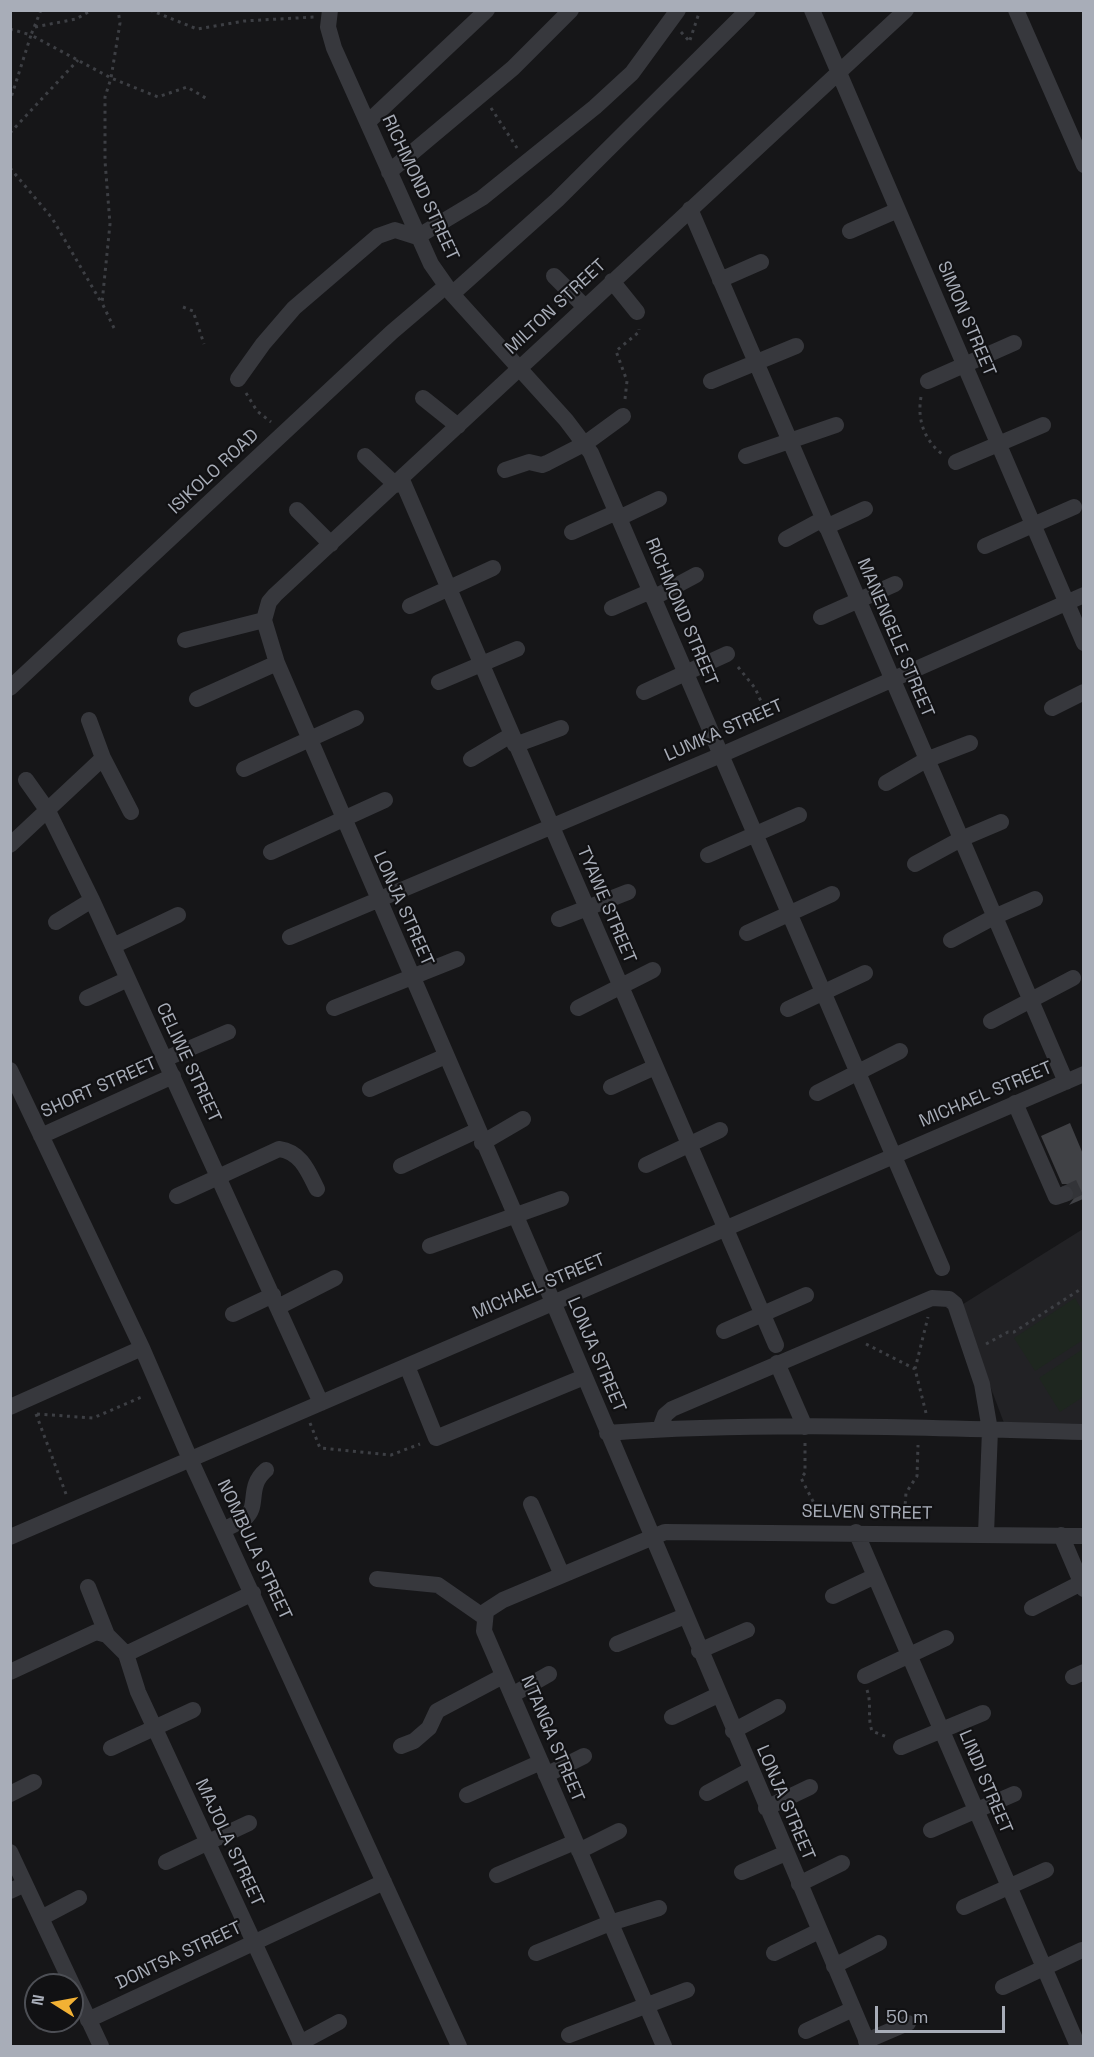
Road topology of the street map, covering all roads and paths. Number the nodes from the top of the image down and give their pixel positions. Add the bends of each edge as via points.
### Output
1 (41, 10) edge
2 (92, 10) edge
3 (118, 10) edge
4 (150, 10) edge
5 (487, 10) edge
6 (571, 10) edge
7 (700, 10) edge
8 (748, 10) edge
9 (812, 10) edge
10 (906, 10) edge
11 (1017, 10) edge
12 (329, 13) edge
13 (674, 17) edge
14 (35, 27) junction
15 (10, 28) edge
16 (31, 35) junction
17 (690, 40) junction
18 (78, 60) junction
19 (697, 61) junction
20 (839, 74) junction
21 (111, 78) junction
22 (481, 96) junction
23 (209, 100) dead end
24 (10, 101) edge
25 (368, 122) junction
26 (10, 133) edge
27 (526, 162) junction
28 (1083, 165) edge
29 (10, 168) edge
30 (389, 172) junction
31 (690, 208) junction
32 (898, 210) junction
33 (850, 231) dead end
34 (417, 237) junction
35 (761, 262) dead end
36 (554, 276) dead end
37 (720, 280) junction
38 (612, 281) junction
39 (449, 290) junction
40 (102, 303) junction
41 (183, 307) dead end
42 (585, 307) junction
43 (637, 312) joint
44 (114, 328) dead end
45 (1014, 343) dead end
46 (204, 344) dead end
47 (796, 346) dead end
48 (755, 362) junction
49 (964, 365) junction
50 (519, 369) junction
51 (238, 379) joint
52 (711, 381) dead end
53 (928, 381) joint
54 (423, 398) dead end
55 (623, 416) joint
56 (837, 425) dead end
57 (1043, 425) dead end
58 (458, 426) junction
59 (284, 434) junction
60 (789, 440) junction
61 (586, 443) junction
62 (998, 443) junction
63 (365, 456) dead end
64 (746, 456) dead end
65 (956, 462) joint
66 (505, 470) dead end
67 (399, 482) junction
68 (659, 499) dead end
69 (1074, 507) dead end
70 (865, 509) dead end
71 (297, 510) dead end
72 (618, 515) junction
73 (824, 523) junction
74 (1032, 524) junction
75 (572, 532) dead end
76 (786, 539) dead end
77 (331, 544) junction
78 (985, 546) dead end
79 (493, 568) dead end
80 (696, 575) dead end
81 (895, 584) dead end
82 (449, 589) junction
83 (652, 594) junction
84 (1083, 595) edge
85 (858, 600) junction
86 (1066, 603) junction
87 (410, 606) dead end
88 (612, 608) dead end
89 (821, 617) dead end
90 (264, 620) junction
91 (185, 640) dead end
92 (1083, 643) edge
93 (517, 649) dead end
94 (727, 654) joint
95 (274, 655) junction
96 (481, 664) junction
97 (686, 674) junction
98 (891, 678) junction
99 (439, 682) dead end
100 (10, 688) edge
101 (644, 692) dead end
102 (1083, 692) edge
103 (197, 699) dead end
104 (1052, 708) dead end
105 (356, 718) dead end
106 (89, 720) dead end
107 (561, 728) dead end
108 (774, 730) junction
109 (309, 740) junction
110 (513, 740) junction
111 (970, 743) dead end
112 (721, 755) junction
113 (104, 758) junction
114 (471, 759) dead end
115 (926, 760) junction
116 (244, 769) dead end
117 (26, 780) dead end
118 (886, 783) dead end
119 (385, 800) dead end
120 (48, 811) junction
121 (131, 812) dead end
122 (800, 815) dead end
123 (343, 820) junction
124 (1001, 822) dead end
125 (550, 827) junction
126 (756, 835) junction
127 (961, 839) junction
128 (10, 844) edge
129 (271, 852) dead end
130 (708, 855) dead end
131 (915, 864) dead end
132 (628, 892) dead end
133 (832, 894) dead end
134 (378, 899) junction
135 (1035, 899) dead end
136 (92, 900) junction
137 (586, 908) junction
138 (790, 914) junction
139 (178, 915) dead end
140 (994, 916) junction
141 (559, 919) dead end
142 (56, 922) dead end
143 (747, 933) dead end
144 (290, 937) dead end
145 (951, 940) dead end
146 (113, 945) junction
147 (457, 959) dead end
148 (653, 970) dead end
149 (865, 973) dead end
150 (412, 977) junction
151 (1073, 978) dead end
152 (128, 979) junction
153 (620, 987) junction
154 (825, 994) junction
155 (87, 998) dead end
156 (1031, 1000) junction
157 (334, 1008) dead end
158 (578, 1008) dead end
159 (788, 1009) dead end
160 (991, 1021) dead end
161 (228, 1032) dead end
162 (900, 1051) dead end
163 (446, 1056) junction
164 (165, 1059) junction
165 (655, 1068) junction
166 (10, 1070) edge
167 (859, 1073) junction
168 (1083, 1074) edge
169 (173, 1076) junction
170 (1066, 1082) junction
171 (611, 1087) dead end
172 (370, 1089) dead end
173 (817, 1093) dead end
174 (1015, 1103) junction
175 (523, 1119) dead end
176 (720, 1130) dead end
177 (40, 1136) junction
178 (479, 1137) junction
179 (689, 1145) junction
180 (895, 1155) junction
181 (646, 1165) dead end
182 (401, 1166) dead end
183 (218, 1176) junction
184 (317, 1189) dead end
185 (1060, 1195) dead end
186 (177, 1196) dead end
187 (561, 1199) dead end
188 (515, 1215) junction
189 (725, 1228) junction
190 (430, 1246) dead end
191 (942, 1268) dead end
192 (334, 1278) dead end
193 (1083, 1287) edge
194 (806, 1295) dead end
195 (932, 1298) junction
196 (275, 1301) junction
197 (553, 1302) junction
198 (233, 1314) dead end
199 (762, 1314) junction
200 (724, 1331) dead end
201 (845, 1334) junction
202 (776, 1345) dead end
203 (142, 1348) junction
204 (971, 1352) junction
205 (777, 1363) junction
206 (407, 1366) junction
207 (915, 1370) junction
208 (584, 1377) junction
209 (161, 1389) junction
210 (321, 1403) junction
211 (10, 1407) edge
212 (305, 1410) junction
213 (28, 1412) dead end
214 (37, 1414) junction
215 (805, 1427) junction
216 (924, 1428) junction
217 (660, 1429) junction
218 (990, 1430) junction
219 (1083, 1432) edge
220 (607, 1433) junction
221 (436, 1438) junction
222 (190, 1459) junction
223 (266, 1470) dead end
224 (531, 1504) dead end
225 (72, 1510) junction
226 (223, 1530) junction
227 (818, 1532) junction
228 (856, 1532) junction
229 (903, 1533) junction
230 (986, 1534) junction
231 (1061, 1535) junction
232 (1083, 1536) edge
233 (10, 1537) edge
234 (651, 1537) junction
235 (561, 1575) junction
236 (875, 1576) junction
237 (377, 1580) dead end
238 (1082, 1586) edge
239 (88, 1587) dead end
240 (253, 1593) junction
241 (833, 1596) dead end
242 (1032, 1608) dead end
243 (684, 1616) junction
244 (484, 1617) junction
245 (747, 1630) dead end
246 (101, 1633) junction
247 (946, 1638) dead end
248 (617, 1644) dead end
249 (699, 1651) junction
250 (126, 1654) junction
251 (909, 1655) junction
252 (10, 1672) edge
253 (549, 1674) dead end
254 (503, 1676) junction
255 (865, 1676) joint
256 (512, 1695) junction
257 (718, 1695) junction
258 (778, 1707) dead end
259 (193, 1710) dead end
260 (983, 1713) dead end
261 (672, 1717) dead end
262 (155, 1728) junction
263 (941, 1730) junction
264 (733, 1731) junction
265 (401, 1746) dead end
266 (901, 1747) joint
267 (111, 1748) dead end
268 (584, 1756) dead end
269 (543, 1768) junction
270 (750, 1770) junction
271 (34, 1782) dead end
272 (810, 1787) dead end
273 (707, 1793) dead end
274 (10, 1794) edge
275 (1014, 1794) dead end
276 (467, 1796) dead end
277 (766, 1808) junction
278 (976, 1810) junction
279 (249, 1823) dead end
280 (931, 1830) dead end
281 (619, 1831) dead end
282 (207, 1842) junction
283 (577, 1846) junction
284 (10, 1852) edge
285 (786, 1852) junction
286 (166, 1862) dead end
287 (842, 1863) dead end
288 (1046, 1870) dead end
289 (742, 1872) dead end
290 (497, 1875) dead end
291 (384, 1882) junction
292 (799, 1884) junction
293 (1009, 1886) junction
294 (18, 1888) edge
295 (79, 1898) dead end
296 (964, 1907) dead end
297 (659, 1908) dead end
298 (41, 1918) junction
299 (610, 1923) junction
300 (819, 1931) junction
301 (253, 1943) junction
302 (879, 1943) dead end
303 (1082, 1950) dead end
304 (536, 1953) dead end
305 (774, 1953) dead end
306 (834, 1966) junction
307 (1043, 1967) junction
308 (63, 1973) edge
309 (1003, 1987) dead end
310 (687, 1990) dead end
311 (646, 2004) junction
312 (853, 2009) junction
313 (84, 2015) edge
314 (88, 2020) junction
315 (339, 2022) dead end
316 (908, 2024) dead end
317 (806, 2031) dead end
318 (569, 2035) dead end
319 (868, 2044) edge
320 (1077, 2044) edge
321 (301, 2045) edge
322 (100, 2046) edge
323 (459, 2046) edge
324 (664, 2046) edge

1 - 14 path
2 - 14 path via 76,19
3 - 21 path via 120,23
4 - 12 path via 197,29
5 - 25 street
6 - 22 street
7 - 17 path
8 - 19 street, ISIKOLO ROAD
9 - 20 street, SIMON STREET
10 - 20 street, MILTON STREET
11 - 28 street
12 - 25 street, RICHMOND STREET via 334,48
13 - 17 path
13 - 27 street via 632,73
14 - 16 path
15 - 16 path
16 - 18 path
16 - 24 path
17 - 19 path
18 - 21 path
18 - 26 path
19 - 39 street, ISIKOLO ROAD via 557,200
20 - 31 street, MILTON STREET
20 - 32 street, SIMON STREET
21 - 23 path via 158,97 187,87
21 - 40 path via 105,97 110,224
22 - 27 path
22 - 30 street
25 - 30 street, RICHMOND STREET
27 - 34 street via 482,198
29 - 40 path via 52,218
30 - 34 street, RICHMOND STREET
31 - 37 street, MANENGELE STREET
31 - 38 street, MILTON STREET
32 - 33 street
32 - 49 street, SIMON STREET
34 - 39 street, RICHMOND STREET
34 - 51 street via 395,230 378,236 294,308
35 - 37 street
36 - 42 street
37 - 48 street, MANENGELE STREET
38 - 42 street, MILTON STREET
38 - 43 street
39 - 50 street, RICHMOND STREET
39 - 59 street, ISIKOLO ROAD via 392,332
40 - 44 path
41 - 46 path via 193,311
42 - 50 street, MILTON STREET
43 - 55 path via 639,332 616,351 627,381
45 - 49 street
47 - 48 street
48 - 52 street
48 - 60 street, MANENGELE STREET
49 - 53 street
49 - 62 street, SIMON STREET
50 - 58 street, MILTON STREET
50 - 61 street, RICHMOND STREET
51 - 59 path via 257,411
53 - 65 path via 921,392 921,422 933,448
54 - 58 street
55 - 61 street
56 - 60 street
57 - 62 street
58 - 67 street, MILTON STREET
59 - 100 street, ISIKOLO ROAD
60 - 64 street
60 - 73 street, MANENGELE STREET
61 - 66 street via 542,465 529,462
61 - 72 street, RICHMOND STREET
62 - 65 street
62 - 74 street, SIMON STREET
63 - 67 street
67 - 77 street, MILTON STREET
67 - 82 street, TYAWE STREET
68 - 72 street
69 - 74 street
70 - 73 street
71 - 77 street
72 - 75 street
72 - 83 street, RICHMOND STREET
73 - 76 street
73 - 85 street, MANENGELE STREET
74 - 78 street
74 - 86 street, SIMON STREET
77 - 90 street, MILTON STREET via 275,595
79 - 82 street
80 - 83 street
81 - 85 street
82 - 87 street
82 - 96 street, TYAWE STREET
83 - 88 street
83 - 97 street, RICHMOND STREET
84 - 86 street, LUMKA STREET
85 - 89 street
85 - 98 street, MANENGELE STREET
86 - 92 street, SIMON STREET
86 - 98 street, LUMKA STREET
90 - 91 street
90 - 95 street
93 - 96 street
94 - 97 street
94 - 108 path via 755,688
95 - 103 street
95 - 109 street, LONJA STREET
96 - 99 street
96 - 110 street, TYAWE STREET
97 - 101 street
97 - 112 street, RICHMOND STREET
98 - 108 street, LUMKA STREET
98 - 115 street, MANENGELE STREET
102 - 104 street
105 - 109 street
106 - 113 street
107 - 110 street
108 - 112 street, LUMKA STREET
109 - 116 street
109 - 123 street, LONJA STREET
110 - 114 street
110 - 125 street, TYAWE STREET
111 - 115 street
112 - 125 street, LUMKA STREET
112 - 126 street, RICHMOND STREET
113 - 120 street
113 - 121 street
115 - 118 street
115 - 127 street, MANENGELE STREET
117 - 120 street, CELIWE STREET
119 - 123 street
120 - 128 street
120 - 136 street, CELIWE STREET
122 - 126 street
123 - 129 street
123 - 134 street, LONJA STREET
124 - 127 street
125 - 134 street, LUMKA STREET
125 - 137 street, TYAWE STREET
126 - 130 street
126 - 138 street, RICHMOND STREET
127 - 131 street
127 - 140 street, MANENGELE STREET
132 - 137 street
133 - 138 street
134 - 144 street, LUMKA STREET
134 - 150 street, LONJA STREET
135 - 140 street
136 - 142 street
136 - 146 street, CELIWE STREET
137 - 141 street
137 - 153 street, TYAWE STREET
138 - 143 street
138 - 154 street, RICHMOND STREET
139 - 146 street
140 - 145 street
140 - 156 street, MANENGELE STREET
146 - 152 street, CELIWE STREET
147 - 150 street
148 - 153 street
149 - 154 street
150 - 157 street
150 - 163 street, LONJA STREET
151 - 156 street
152 - 155 street
152 - 164 street, CELIWE STREET
153 - 158 street
153 - 165 street, TYAWE STREET
154 - 159 street
154 - 167 street, RICHMOND STREET
156 - 160 street
156 - 170 street, MANENGELE STREET
161 - 164 street
162 - 167 street
163 - 172 street
163 - 178 street, LONJA STREET
164 - 169 street, CELIWE STREET
165 - 171 street
165 - 179 street, TYAWE STREET
166 - 177 street, NOMBULA STREET
167 - 173 street
167 - 180 street, RICHMOND STREET
168 - 170 street, MICHAEL STREET
169 - 177 street, SHORT STREET
169 - 183 street, CELIWE STREET
170 - 174 street, MICHAEL STREET
174 - 180 street, MICHAEL STREET
174 - 185 street
175 - 178 street
176 - 179 street
177 - 203 street, NOMBULA STREET
178 - 182 street
178 - 188 street, LONJA STREET
179 - 181 street
179 - 189 street, TYAWE STREET
180 - 189 street, MICHAEL STREET
180 - 191 street, RICHMOND STREET
183 - 184 street via 279,1149 293,1153 303,1163
183 - 186 street
183 - 196 street, CELIWE STREET
187 - 188 street
188 - 190 street
188 - 197 street, LONJA STREET
189 - 197 street, MICHAEL STREET
189 - 199 street, TYAWE STREET
192 - 196 street
193 - 204 path via 1014,1332
194 - 199 street
195 - 201 street
195 - 204 street via 949,1299 955,1304
195 - 207 path
196 - 198 street
196 - 210 street, CELIWE STREET
197 - 206 street, MICHAEL STREET
197 - 208 street, LONJA STREET
199 - 200 street
199 - 202 street, TYAWE STREET
201 - 205 street
201 - 207 path
203 - 209 street, NOMBULA STREET
203 - 211 street
204 - 218 street via 982,1384
205 - 215 street
205 - 217 street via 672,1409
206 - 210 street, MICHAEL STREET
206 - 221 street
207 - 216 path
208 - 220 street, LONJA STREET
208 - 221 street
209 - 214 path via 93,1418
209 - 222 street, NOMBULA STREET
210 - 212 street, MICHAEL STREET
212 - 221 path via 320,1448 391,1455
212 - 222 street, MICHAEL STREET
213 - 214 path
214 - 225 path
215 - 216 street
215 - 217 street
215 - 227 path via 805,1473 801,1478 818,1511
216 - 218 street
216 - 229 path via 917,1476 906,1493
217 - 220 street
218 - 219 street
218 - 230 street
220 - 234 street, LONJA STREET
222 - 225 street, MICHAEL STREET
222 - 226 street, NOMBULA STREET
223 - 226 street via 255,1480 248,1516
224 - 235 street
225 - 233 street, MICHAEL STREET
226 - 240 street, NOMBULA STREET
227 - 228 street, SELVEN STREET
227 - 234 street, SELVEN STREET via 683,1531
228 - 229 street, SELVEN STREET
228 - 236 street, LINDI STREET
229 - 230 street, SELVEN STREET
230 - 231 street, SELVEN STREET
231 - 232 street, SELVEN STREET
231 - 238 street
234 - 235 street
234 - 243 street, LONJA STREET
235 - 244 street via 494,1604
236 - 241 street
236 - 251 street, LINDI STREET
237 - 244 street via 438,1586
238 - 242 street
239 - 246 street
240 - 250 street
240 - 291 street, NOMBULA STREET
243 - 248 street
243 - 249 street, LONJA STREET
244 - 254 street, NTANGA STREET via 484,1631
245 - 249 street
246 - 250 street, MAJOLA STREET
246 - 252 street
247 - 251 street
249 - 257 street, LONJA STREET
250 - 262 street, MAJOLA STREET
251 - 255 street
251 - 263 street, LINDI STREET
253 - 256 street
254 - 256 street, NTANGA STREET
254 - 265 street via 437,1711 429,1728
255 - 266 path via 872,1731
256 - 269 street, NTANGA STREET
257 - 261 street
257 - 264 street, LONJA STREET
258 - 264 street
259 - 262 street
260 - 263 street
262 - 267 street
262 - 282 street, MAJOLA STREET
263 - 266 street
263 - 278 street, LINDI STREET
264 - 270 street, LONJA STREET
268 - 269 street
269 - 276 street
269 - 283 street, NTANGA STREET
270 - 273 street
270 - 277 street, LONJA STREET
271 - 274 street
272 - 277 street
275 - 278 street
277 - 285 street, LONJA STREET
278 - 280 street
278 - 293 street, LINDI STREET
279 - 282 street
281 - 283 street
282 - 286 street
282 - 301 street, MAJOLA STREET
283 - 290 street
283 - 299 street, NTANGA STREET
284 - 294 street
285 - 289 street
285 - 292 street, LONJA STREET
287 - 292 street
288 - 293 street
291 - 301 street, DONTSA STREET
291 - 323 street, NOMBULA STREET
292 - 300 street, LONJA STREET
293 - 296 street
293 - 307 street, LINDI STREET
294 - 298 street
295 - 298 street
297 - 299 street
298 - 308 street
299 - 304 street
299 - 311 street, NTANGA STREET
300 - 305 street
300 - 306 street, LONJA STREET
301 - 314 street, DONTSA STREET
301 - 321 street, MAJOLA STREET
302 - 306 street
303 - 307 street
306 - 312 street, LONJA STREET
307 - 309 street
307 - 320 street, LINDI STREET
310 - 311 street
311 - 318 street
311 - 324 street, NTANGA STREET
312 - 317 street
312 - 319 street, LONJA STREET
313 - 314 street
314 - 322 street
315 - 321 street
316 - 319 street

